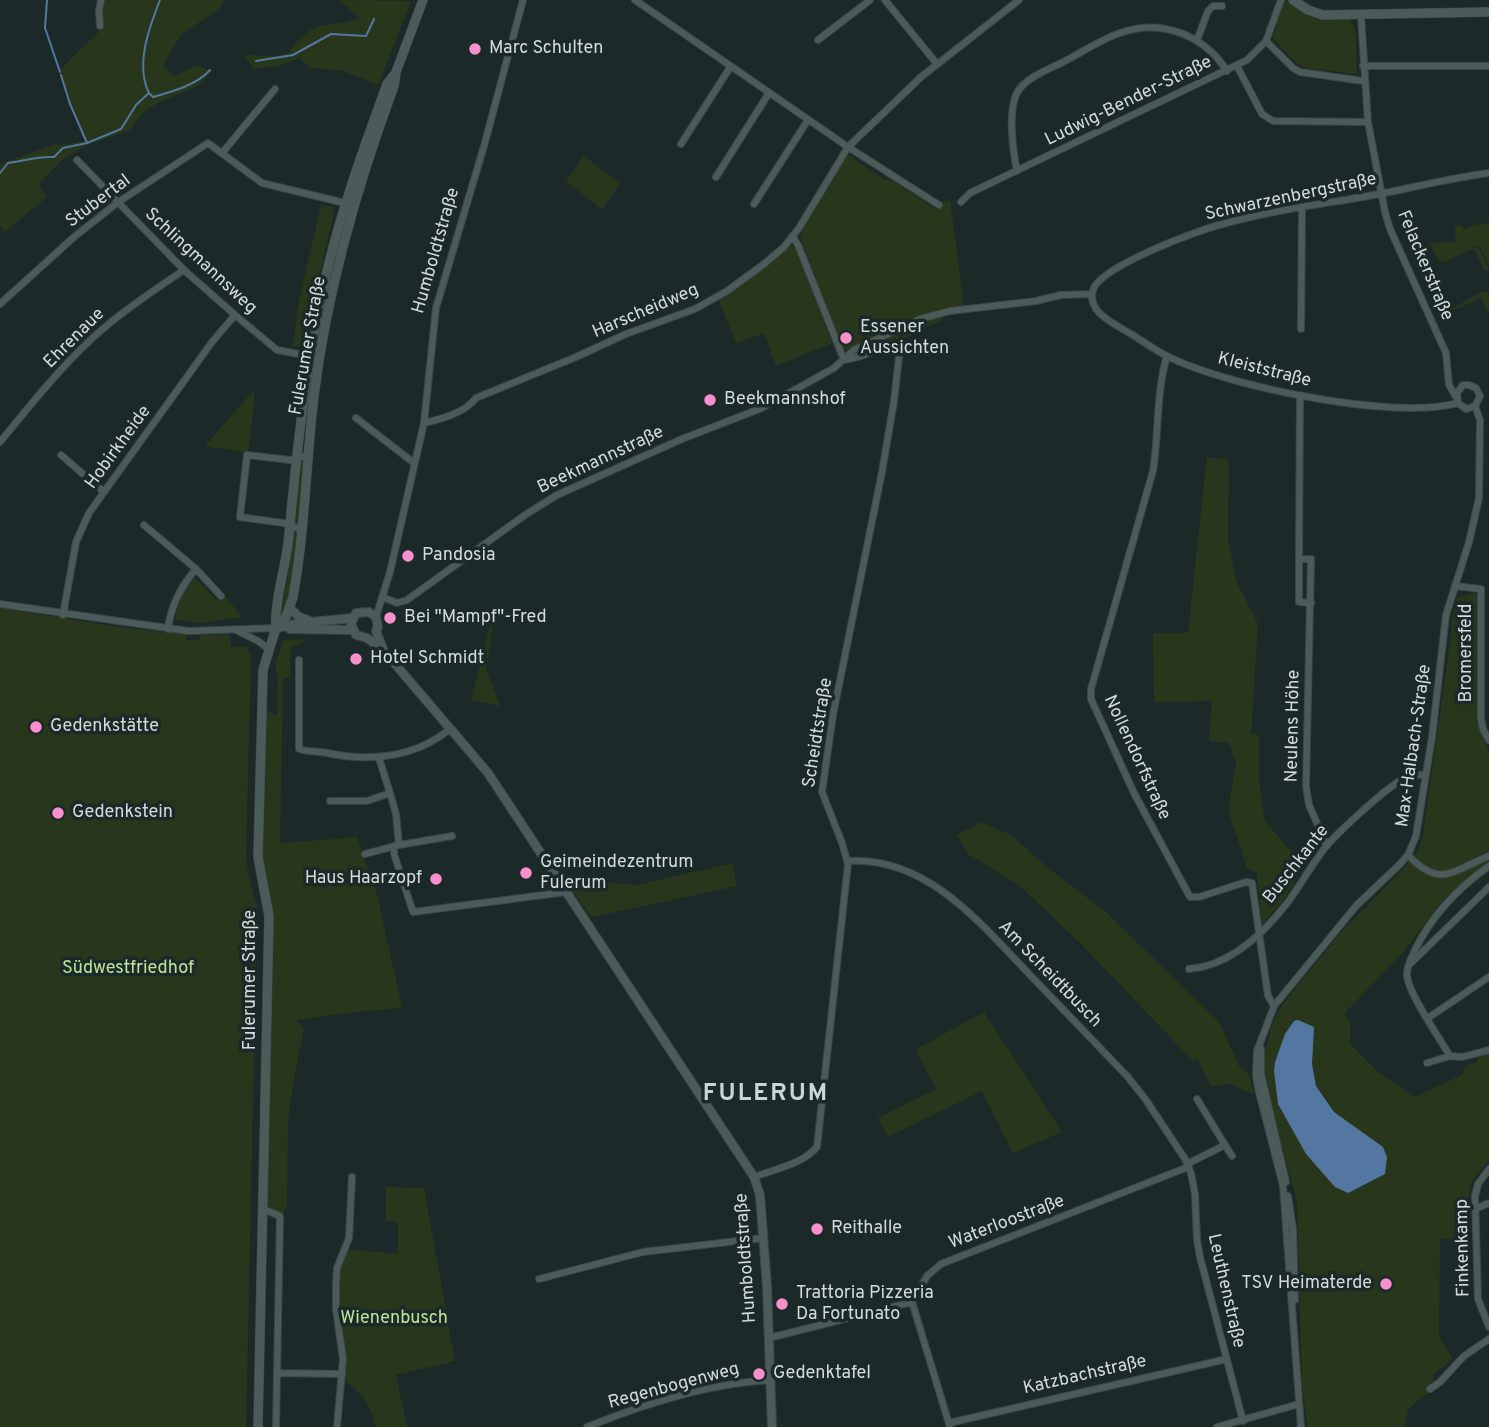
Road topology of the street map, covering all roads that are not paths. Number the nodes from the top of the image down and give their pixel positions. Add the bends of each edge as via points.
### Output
1 (102, 0) edge
2 (424, 0) edge
3 (523, 0) edge
4 (635, 0) edge
5 (870, 0) edge
6 (885, 0) edge
7 (1019, 0) edge
8 (1282, 0) edge
9 (1293, 0) edge
10 (1222, 6) dead end
11 (1489, 12) edge
12 (1361, 16) junction
13 (100, 26) dead end
14 (818, 40) dead end
15 (1197, 40) junction
16 (1266, 41) junction
17 (937, 65) junction
18 (731, 66) junction
19 (1237, 66) junction
20 (1363, 66) junction
21 (1489, 66) edge
22 (1227, 71) junction
23 (1363, 81) junction
24 (275, 89) dead end
25 (769, 93) junction
26 (808, 120) junction
27 (1368, 122) junction
28 (681, 144) dead end
29 (848, 147) junction
30 (223, 152) junction
31 (77, 160) dead end
32 (1017, 170) junction
33 (1489, 173) edge
34 (716, 177) dead end
35 (1382, 193) junction
36 (961, 202) dead end
37 (117, 203) junction
38 (754, 204) dead end
39 (350, 205) junction
40 (939, 205) dead end
41 (1302, 208) junction
42 (793, 237) junction
43 (184, 270) junction
44 (1092, 294) junction
45 (0, 304) edge
46 (235, 315) junction
47 (1301, 329) dead end
48 (1167, 356) junction
49 (315, 357) junction
50 (844, 360) junction
51 (1450, 378) junction
52 (1463, 385) junction
53 (1489, 390) edge
54 (1479, 392) junction
55 (1300, 395) junction
56 (1457, 400) junction
57 (1475, 406) junction
58 (356, 418) dead end
59 (424, 423) junction
60 (0, 442) edge
61 (61, 455) dead end
62 (308, 455) junction
63 (298, 460) junction
64 (414, 463) junction
65 (104, 492) junction
66 (1479, 498) junction
67 (1489, 500) edge
68 (290, 524) junction
69 (144, 526) dead end
70 (301, 531) junction
71 (1299, 559) junction
72 (196, 569) junction
73 (1455, 586) junction
74 (221, 596) dead end
75 (383, 597) junction
76 (1311, 603) junction
77 (0, 604) edge
78 (290, 608) junction
79 (372, 614) junction
80 (63, 615) junction
81 (352, 618) junction
82 (313, 622) junction
83 (276, 628) junction
84 (168, 629) junction
85 (235, 630) junction
86 (352, 630) junction
87 (376, 631) junction
88 (367, 638) junction
89 (269, 649) junction
90 (384, 651) junction
91 (299, 660) dead end
92 (450, 727) junction
93 (1489, 740) edge
94 (379, 758) junction
95 (1425, 775) junction
96 (390, 793) junction
97 (330, 801) dead end
98 (452, 836) dead end
99 (397, 846) junction
100 (1327, 846) junction
101 (365, 854) dead end
102 (1408, 855) junction
103 (1489, 856) edge
104 (848, 861) junction
105 (1489, 866) edge
106 (1489, 887) edge
107 (566, 892) junction
108 (1258, 934) junction
109 (1408, 965) junction
110 (1189, 970) dead end
111 (1489, 977) edge
112 (1274, 1006) junction
113 (1428, 1018) junction
114 (1489, 1050) edge
115 (1450, 1056) junction
116 (1427, 1063) dead end
117 (1197, 1099) dead end
118 (1225, 1145) junction
119 (1232, 1156) dead end
120 (1188, 1166) junction
121 (1489, 1169) edge
122 (352, 1177) dead end
123 (754, 1177) junction
124 (1489, 1203) edge
125 (263, 1209) junction
126 (1475, 1209) junction
127 (763, 1237) junction
128 (539, 1279) dead end
129 (912, 1302) junction
130 (1489, 1327) edge
131 (769, 1338) junction
132 (1489, 1339) edge
133 (1227, 1359) junction
134 (277, 1373) junction
135 (342, 1374) junction
136 (771, 1380) junction
137 (1430, 1389) dead end
138 (1299, 1404) junction
139 (1243, 1420) junction
140 (950, 1425) edge
141 (258, 1427) edge
142 (276, 1427) edge
143 (337, 1427) edge
144 (587, 1427) edge
145 (772, 1427) edge
146 (1217, 1427) edge
147 (1301, 1427) edge

1 - 13 street
2 - 39 main road, Fulerumer Straße via 387,84
3 - 59 street, Humboldtstraße via 436,308
4 - 18 street
5 - 14 street
6 - 17 street
7 - 17 street, Harscheidweg
8 - 16 street, Ludwig-Bender-Straße
9 - 12 main road via 1319,14
10 - 15 street via 1208,11
11 - 12 main road
12 - 20 street, Felackerstraße
15 - 22 street
15 - 32 street via 1159,28 1122,32 1024,84 1012,110
16 - 19 street, Ludwig-Bender-Straße
16 - 23 street via 1300,72
17 - 29 street, Harscheidweg
18 - 25 street
18 - 28 street
19 - 22 street, Ludwig-Bender-Straße
19 - 27 street via 1262,114 1273,121
20 - 21 street
20 - 23 street, Felackerstraße
22 - 32 street, Ludwig-Bender-Straße
23 - 27 street, Felackerstraße
24 - 30 street
25 - 26 street
25 - 34 street
26 - 29 street
26 - 38 street
27 - 35 street, Felackerstraße
29 - 40 street
29 - 42 street, Harscheidweg
30 - 37 street, Stubertal via 212,144 204,145
30 - 39 street via 262,183
31 - 37 street, Schlingmannsweg
32 - 36 street, Ludwig-Bender-Straße
33 - 35 street, Schwarzenbergstraße
35 - 41 street, Schwarzenbergstraße
35 - 51 street, Felackerstraße via 1390,229 1446,353
37 - 43 street, Schlingmannsweg
37 - 45 street, Stubertal
39 - 49 main road, Fulerumer Straße via 324,286
41 - 44 street, Schwarzenbergstraße via 1223,224 1165,244 1107,274 1097,281
41 - 47 street
42 - 50 street
42 - 59 street, Harscheidweg via 764,264 704,305 626,334
43 - 46 street, Schlingmannsweg
43 - 60 street, Ehrenaue via 103,329
44 - 48 street, Kleiststraße via 1099,313
44 - 50 street, Beekmannstraße via 934,313 859,347
46 - 49 street, Schlingmannsweg via 277,350
46 - 65 street, Hobirkheide
48 - 55 street, Kleiststraße via 1211,373
48 - 108 street, Nollendorfstraße via 1153,471 1091,699 1186,892 1199,897 1252,883
49 - 62 main road, Fulerumer Straße
49 - 63 main road, Fulerumer Straße
50 - 75 street, Beekmannstraße via 762,408 557,495 407,600 397,603
50 - 104 street, Scheidtstraße via 891,347 899,357 822,792
51 - 52 street
51 - 56 street, Felackerstraße
52 - 54 street via 1473,385
52 - 56 street
53 - 54 street
54 - 57 street, Max-Halbach-Straße
55 - 56 street, Kleiststraße via 1394,407 1443,407
55 - 71 street, Neulens Höhe
56 - 57 street via 1466,409
57 - 66 street, Max-Halbach-Straße via 1480,420
58 - 64 street
59 - 64 street, Humboldtstraße
61 - 65 street
62 - 63 street
62 - 70 main road, Fulerumer Straße
63 - 68 main road, Fulerumer Straße
63 - 68 street via 247,455 240,517
64 - 75 street, Humboldtstraße
65 - 80 street, Hobirkheide via 76,542
66 - 67 street
66 - 73 street, Max-Halbach-Straße
68 - 70 street
68 - 83 main road, Fulerumer Straße
69 - 72 street
70 - 78 main road, Fulerumer Straße
71 - 76 street, Neulens Höhe via 1299,602
71 - 76 street, Neulens Höhe via 1311,559
72 - 74 street
72 - 84 street via 180,591
73 - 93 street, Bromersfeld via 1481,589 1481,719
73 - 95 street, Max-Halbach-Straße via 1446,615
75 - 79 street, Humboldtstraße
76 - 100 street, Neulens Höhe via 1306,786
77 - 80 street
78 - 82 street
78 - 83 main road, Fulerumer Straße
79 - 81 street via 356,613
79 - 87 street, Humboldtstraße
80 - 84 street
81 - 82 street
81 - 86 street
82 - 83 street
83 - 85 street
83 - 86 street
83 - 89 main road, Fulerumer Straße
84 - 85 street
85 - 89 street
86 - 88 street, Humboldtstraße
87 - 88 street
87 - 90 street, Humboldtstraße
88 - 90 street, Humboldtstraße
89 - 125 main road, Fulerumer Straße via 261,700 258,857 269,916
90 - 92 street, Humboldtstraße
91 - 94 street via 299,749
92 - 94 street via 399,754
92 - 107 street, Humboldtstraße via 488,773
94 - 96 street
95 - 100 street, Buschkante via 1405,776
95 - 102 street, Max-Halbach-Straße via 1416,836
96 - 97 street via 367,801
96 - 99 street
98 - 99 street
99 - 101 street
99 - 107 street via 394,854 413,912
100 - 108 street, Buschkante via 1287,903
102 - 103 street via 1427,873 1438,875
102 - 112 street, Max-Halbach-Straße via 1356,906
104 - 120 street, Am Scheidtbusch via 897,868 926,880 960,904 1127,1076
104 - 123 street, Scheidtstraße via 817,1147 801,1160
105 - 109 street via 1447,903
106 - 109 street
107 - 123 street, Humboldtstraße
108 - 110 street, Buschkante via 1231,957
108 - 112 street, Nollendorfstraße via 1268,996
109 - 113 street via 1407,978
111 - 113 street
112 - 138 street, Max-Halbach-Straße via 1257,1051 1256,1075 1283,1186
113 - 115 street
114 - 115 street
115 - 116 street
117 - 118 street
118 - 119 street
118 - 120 street, Waterloostraße
120 - 129 street, Waterloostraße via 941,1264 927,1276
120 - 133 street, Leuthenstraße via 1195,1194 1196,1240
121 - 126 street, Finkenkamp via 1478,1184
122 - 135 street via 348,1238 336,1285
123 - 127 street, Humboldtstraße
124 - 126 street
125 - 134 street via 280,1216
125 - 141 main road, Fulerumer Straße
126 - 130 street, Finkenkamp via 1478,1299
127 - 128 street via 643,1252
127 - 131 street, Humboldtstraße
129 - 131 street
129 - 140 street
131 - 136 street, Humboldtstraße
132 - 137 street
133 - 139 street, Leuthenstraße
133 - 140 street, Katzbachstraße
134 - 135 street
134 - 142 street
135 - 143 street
136 - 144 street, Regenbogenweg via 680,1397
136 - 145 street, Humboldtstraße
138 - 139 street
138 - 147 street, Max-Halbach-Straße
139 - 146 street

